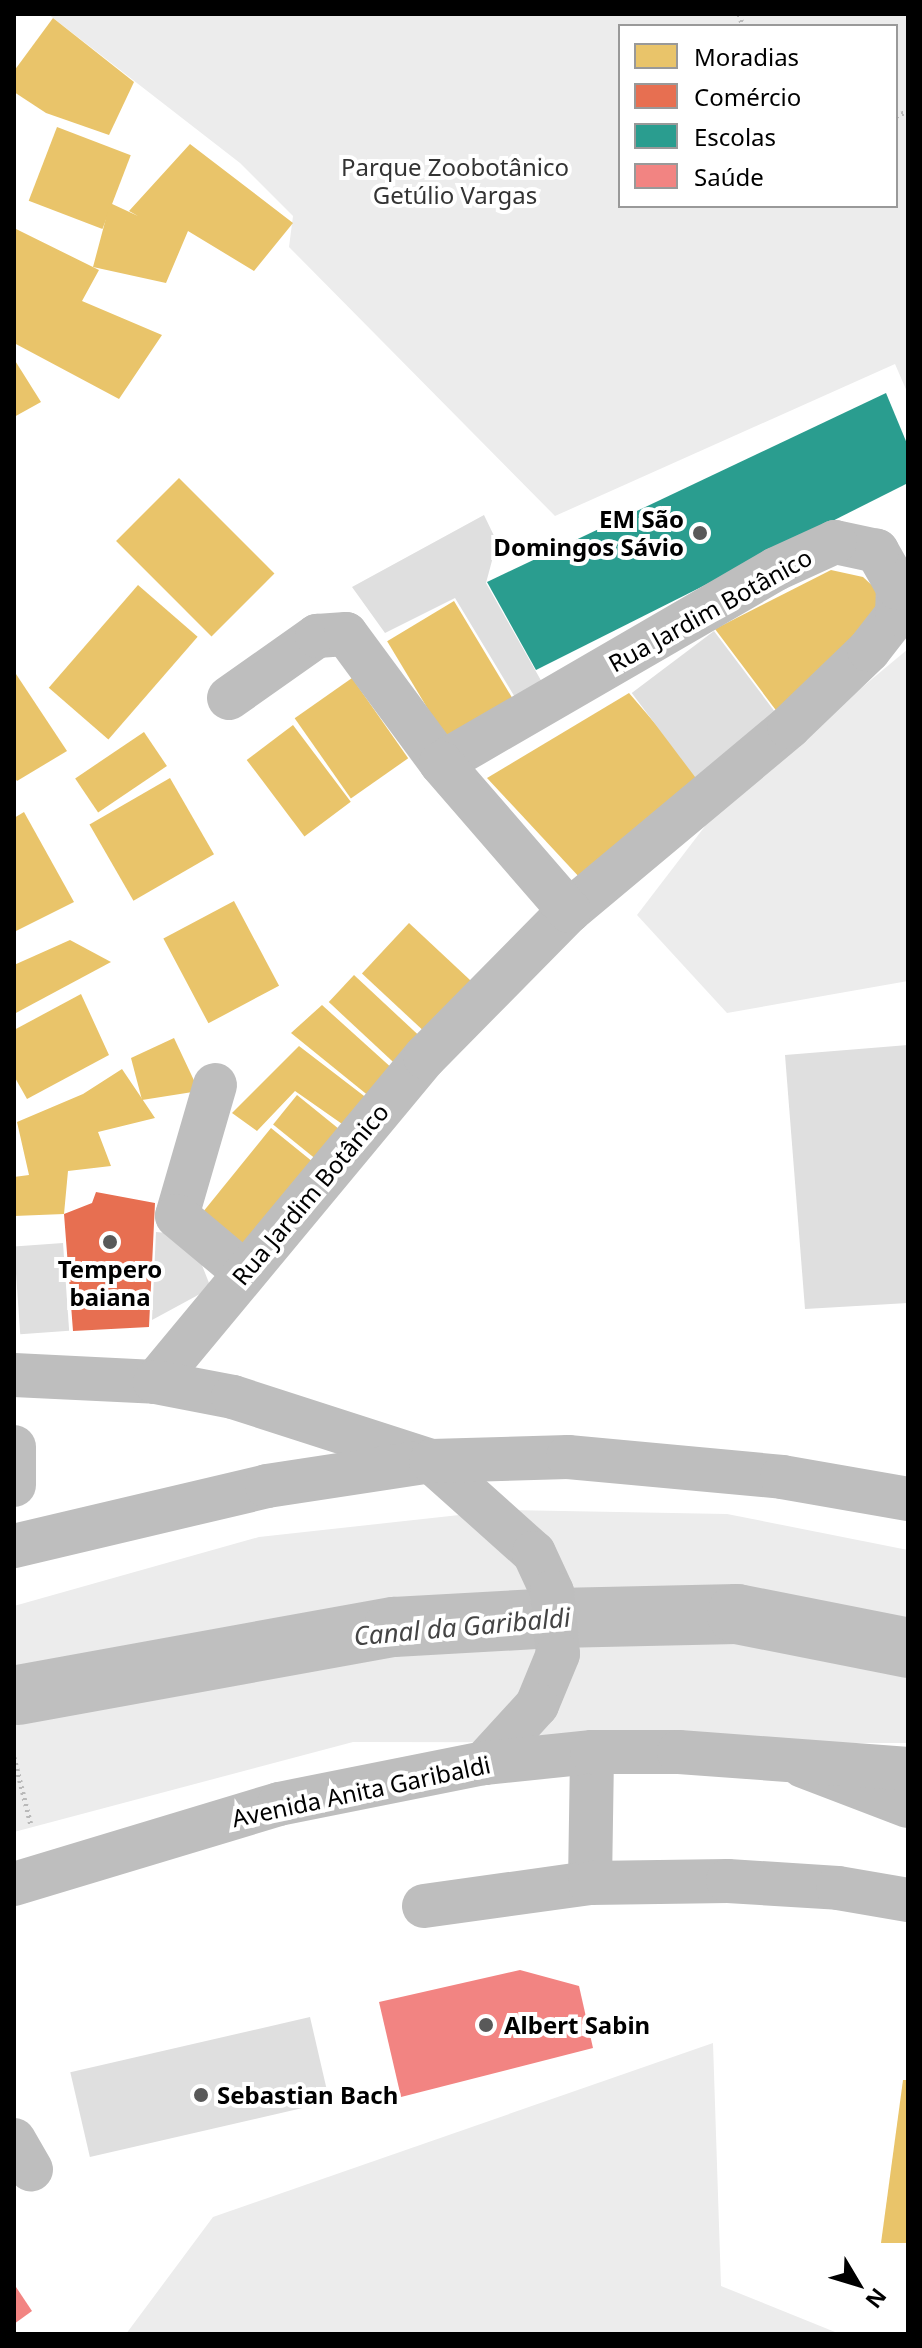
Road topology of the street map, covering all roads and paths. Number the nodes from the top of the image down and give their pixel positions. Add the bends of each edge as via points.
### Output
1 (229, 698) dead end
2 (441, 763) junction
3 (569, 911) junction
4 (215, 1085) dead end
5 (244, 1272) junction
6 (14, 1375) edge
7 (155, 1382) junction
8 (14, 1447) edge
9 (431, 1461) junction
10 (14, 1485) edge
11 (908, 1499) edge
12 (14, 1546) edge
13 (592, 1752) junction
14 (14, 1757) edge
15 (779, 1757) junction
16 (484, 1763) junction
17 (908, 1769) edge
18 (908, 1806) edge
19 (28, 1878) edge
20 (590, 1883) junction
21 (908, 1900) edge
22 (424, 1906) dead end

1 - 2 main road via 317,636 346,634
2 - 3 main road
2 - 3 main road, Rua Jardim Botânico via 776,569 835,542 877,551 898,588 897,614 869,650 789,727
3 - 5 main road, Rua Jardim Botânico via 425,1057
4 - 5 main road via 177,1216
5 - 7 main road, Rua Jardim Botânico
6 - 7 main road
7 - 9 main road via 233,1397
8 - 10 main road
9 - 11 main road via 568,1457 782,1477
9 - 12 main road via 267,1486
9 - 16 main road via 534,1553 552,1592 558,1654 537,1705
13 - 15 main road, Avenida Anita Garibaldi
13 - 16 main road, Avenida Anita Garibaldi
13 - 20 main road
14 - 19 path
15 - 17 main road, Avenida Anita Garibaldi
15 - 18 main road
16 - 19 main road, Avenida Anita Garibaldi via 279,1804
20 - 21 main road via 744,1882 838,1888
20 - 22 main road

